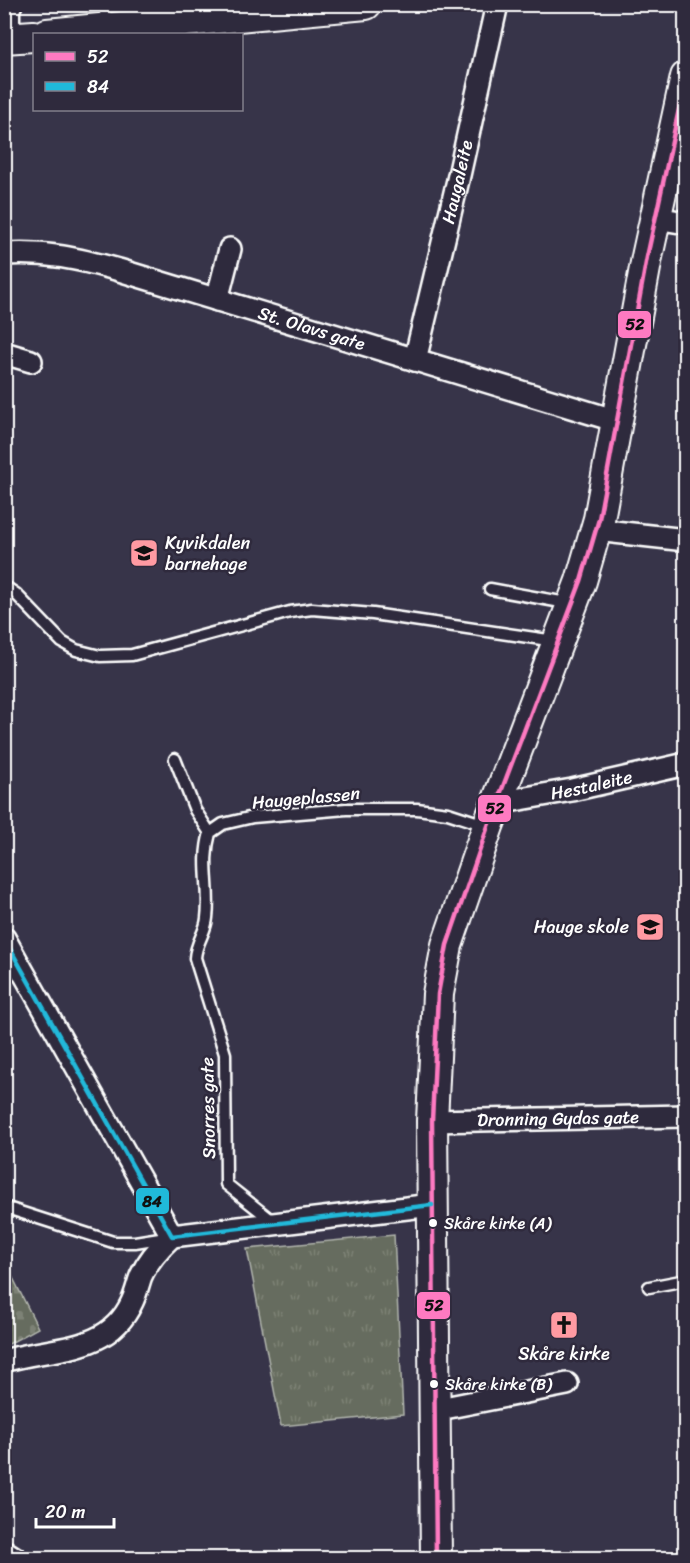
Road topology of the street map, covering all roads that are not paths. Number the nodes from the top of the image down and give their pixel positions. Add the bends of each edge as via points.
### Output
1 (17, 4) edge
2 (366, 4) edge
3 (497, 4) edge
4 (106, 17) edge
5 (50, 33) edge
6 (18, 37) edge
7 (686, 77) edge
8 (656, 218) junction
9 (686, 223) edge
10 (230, 249) dead end
11 (4, 254) edge
12 (217, 300) junction
13 (4, 353) edge
14 (415, 360) junction
15 (31, 361) dead end
16 (616, 421) junction
17 (596, 530) junction
18 (686, 540) edge
19 (4, 586) edge
20 (490, 589) dead end
21 (572, 604) junction
22 (558, 642) junction
23 (175, 759) dead end
24 (686, 764) edge
25 (492, 815) junction
26 (210, 833) junction
27 (4, 938) edge
28 (686, 1116) edge
29 (432, 1121) junction
30 (432, 1204) junction
31 (4, 1207) edge
32 (275, 1223) junction
33 (172, 1236) junction
34 (686, 1280) edge
35 (649, 1287) dead end
36 (4, 1361) edge
37 (567, 1384) dead end
38 (434, 1410) junction
39 (436, 1558) edge

1 - 6 lane via 14,11
2 - 4 street
3 - 14 street, Haugaleite
4 - 5 street
7 - 8 street
8 - 9 street
8 - 16 street
10 - 12 street
11 - 12 street, St. Olavs gate via 33,252 77,259
12 - 14 street, St. Olavs gate
13 - 15 street
14 - 16 street, St. Olavs gate
16 - 17 street
17 - 18 street
17 - 21 street
19 - 22 lane via 62,642 100,656 132,655 312,609 373,614
20 - 21 lane
21 - 22 street
22 - 25 street
23 - 26 lane via 195,810
24 - 25 street, Hestaleite via 572,790
25 - 26 lane, Haugeplassen via 346,808 253,817 223,824
25 - 29 street via 447,945 438,994
26 - 32 lane, Snorres gate via 205,850 208,916 195,958 225,1054 226,1184
27 - 33 street
28 - 29 street, Dronning Gydas gate
29 - 30 street
30 - 32 street
30 - 38 street
31 - 33 lane via 113,1242
32 - 33 street
33 - 36 street via 148,1262 124,1318 106,1334 87,1344
34 - 35 lane
37 - 38 street
38 - 39 street

